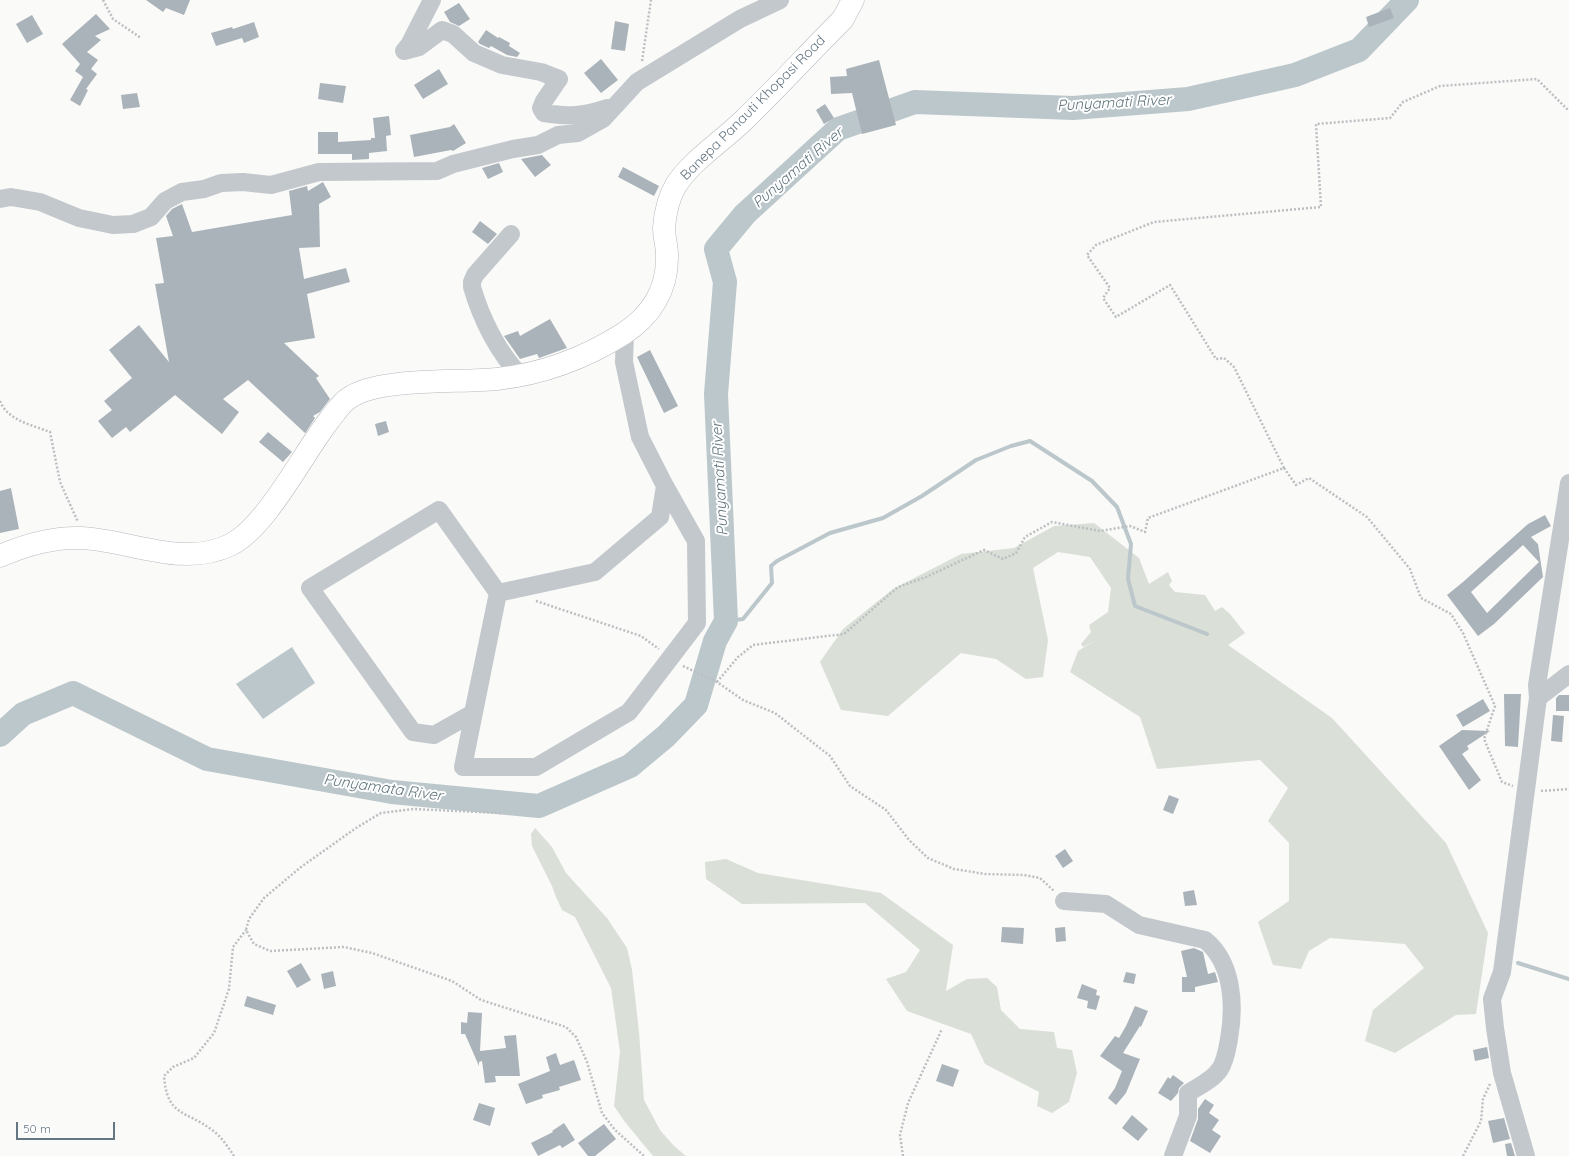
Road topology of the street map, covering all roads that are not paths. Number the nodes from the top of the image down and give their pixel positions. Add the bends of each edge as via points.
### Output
1 (432, 0) edge
2 (780, 0) edge
3 (853, 0) edge
4 (613, 106) junction
5 (0, 199) edge
6 (511, 234) dead end
7 (625, 333) junction
8 (521, 376) junction
9 (1569, 483) edge
10 (665, 486) junction
11 (0, 556) edge
12 (502, 592) junction
13 (1569, 674) edge
14 (1538, 698) junction
15 (1064, 901) road end
16 (1173, 1156) edge
17 (1526, 1156) edge

1 - 4 street via 404,51 420,48 442,30 454,34 474,53 502,65 541,72 559,80 544,101 541,108 544,113 587,115
2 - 4 street via 740,19 636,82
3 - 7 main road, Banepa Panauti Khopasi Road via 843,19 744,120 687,171 676,186 668,204 664,228 667,256 664,286 648,313
4 - 5 street via 603,119 578,133 558,135 538,145 453,164 437,171 319,172 271,185 221,183 182,192 165,201 151,217 133,224 113,225 86,220 40,202 11,197
6 - 8 street via 475,275 472,287 488,325 511,366
7 - 8 main road, Banepa Panauti Khopasi Road via 592,352
7 - 10 street via 624,362 640,438
8 - 11 main road, Banepa Panauti Khopasi Road via 383,386 355,394 345,401 317,435 266,513 243,537 229,546 186,554 166,553 89,539 50,540 21,547
9 - 14 street
10 - 12 street via 660,517 595,572
10 - 12 street via 696,541 697,623 629,712 536,767 463,767
12 - 12 street via 473,713 434,735 413,732 310,588 439,510
13 - 14 street
14 - 17 street via 1502,972 1492,999 1502,1073
15 - 16 street via 1106,904 1138,925 1205,940 1219,956 1233,1000 1225,1058 1214,1076 1188,1093 1188,1116

